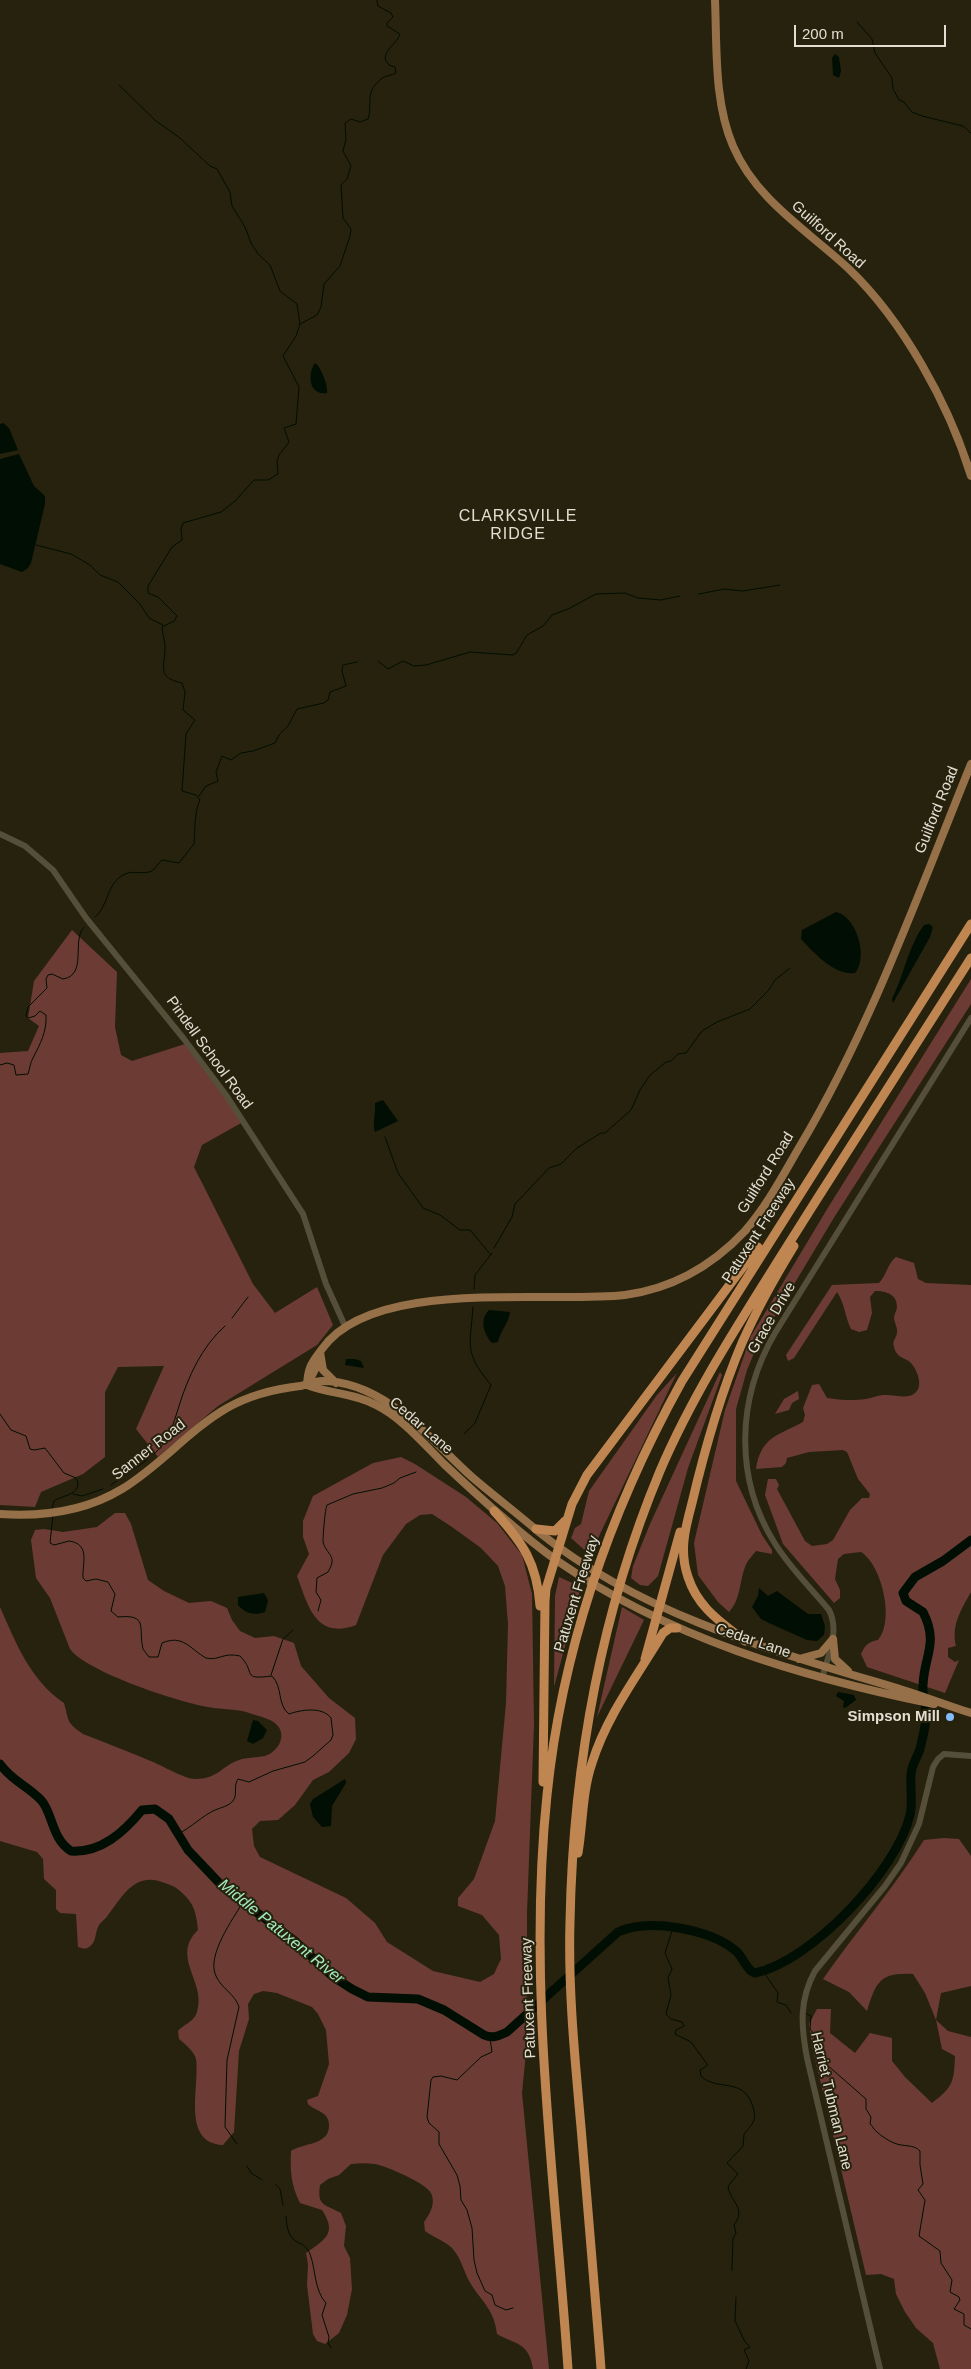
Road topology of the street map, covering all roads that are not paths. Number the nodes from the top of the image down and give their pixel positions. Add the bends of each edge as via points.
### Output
1 (715, 0) edge
2 (971, 476) edge
3 (971, 764) edge
4 (0, 834) edge
5 (971, 924) edge
6 (971, 958) edge
7 (971, 1018) edge
8 (881, 1099) junction
9 (813, 1172) junction
10 (345, 1326) junction
11 (320, 1356) junction
12 (336, 1383) junction
13 (307, 1385) junction
14 (695, 1484) junction
15 (494, 1511) junction
16 (0, 1514) edge
17 (568, 1517) junction
18 (536, 1529) junction
19 (560, 1546) junction
20 (555, 1559) junction
21 (660, 1605) junction
22 (656, 1619) junction
23 (676, 1628) junction
24 (833, 1639) junction
25 (745, 1641) junction
26 (544, 1659) junction
27 (799, 1659) junction
28 (644, 1664) junction
29 (823, 1672) junction
30 (852, 1675) junction
31 (968, 1712) edge
32 (971, 1756) edge
33 (541, 1867) junction
34 (571, 1895) junction
35 (568, 2369) edge
36 (600, 2369) edge
37 (880, 2369) edge

1 - 2 main road, Guilford Road via 723,117 744,169 776,206 850,270 876,300 936,390 958,436
3 - 10 main road, Guilford Road via 847,1061 764,1207 729,1247 687,1275 639,1292 602,1296 437,1300 387,1310
4 - 10 street, Pindell School Road via 25,846 53,870 86,918 182,1035 226,1095 303,1214 326,1284
5 - 9 highway, Patuxent Freeway
6 - 8 highway, Patuxent Freeway
7 - 24 street, Grace Drive via 775,1333 751,1388 744,1435 752,1493 774,1543 829,1610 834,1624
8 - 14 highway via 754,1318 725,1387
8 - 34 highway, Patuxent Freeway via 711,1370 661,1469 621,1577 598,1662 584,1744
9 - 17 highway via 594,1464
9 - 33 highway, Patuxent Freeway via 702,1345 660,1420 625,1497 599,1564 572,1655 554,1741
10 - 11 main road, Guilford Road via 328,1341
11 - 12 main road via 325,1374
11 - 13 main road, Guilford Road via 313,1358
12 - 13 main road, Cedar Lane via 320,1381
12 - 18 main road, Cedar Lane via 367,1392 397,1408 501,1502
13 - 15 main road, Cedar Lane via 356,1397 389,1413
13 - 16 main road, Sanner Road via 274,1389 228,1407 144,1474 98,1501 46,1515
14 - 21 highway
14 - 25 highway via 683,1536 688,1579 711,1615
15 - 20 main road, Cedar Lane
15 - 26 highway via 516,1536 535,1570
17 - 18 highway via 556,1531
17 - 19 highway
18 - 19 main road, Cedar Lane
19 - 20 highway
19 - 21 main road, Cedar Lane via 592,1568
20 - 22 main road, Cedar Lane
20 - 26 highway via 545,1601
21 - 22 highway
21 - 25 main road, Cedar Lane
22 - 23 main road, Cedar Lane
22 - 28 highway
22 - 29 main road via 668,1619 730,1644
23 - 28 highway via 664,1631
23 - 29 main road, Cedar Lane via 730,1649
24 - 27 main road via 821,1653
24 - 29 street, Grace Drive
24 - 30 main road via 836,1659
25 - 27 main road, Cedar Lane
26 - 33 highway
27 - 29 main road, Cedar Lane
28 - 34 highway via 611,1717 591,1763
29 - 30 main road, Cedar Lane
29 - 31 main road, Cedar Lane via 909,1699
30 - 31 main road, Cedar Lane
32 - 37 street, Harriet Tubman Lane via 944,1754 936,1761 919,1824 904,1858 815,1971 802,2007 807,2058
33 - 35 highway, Patuxent Freeway via 539,1949
34 - 36 highway, Patuxent Freeway via 573,2034

